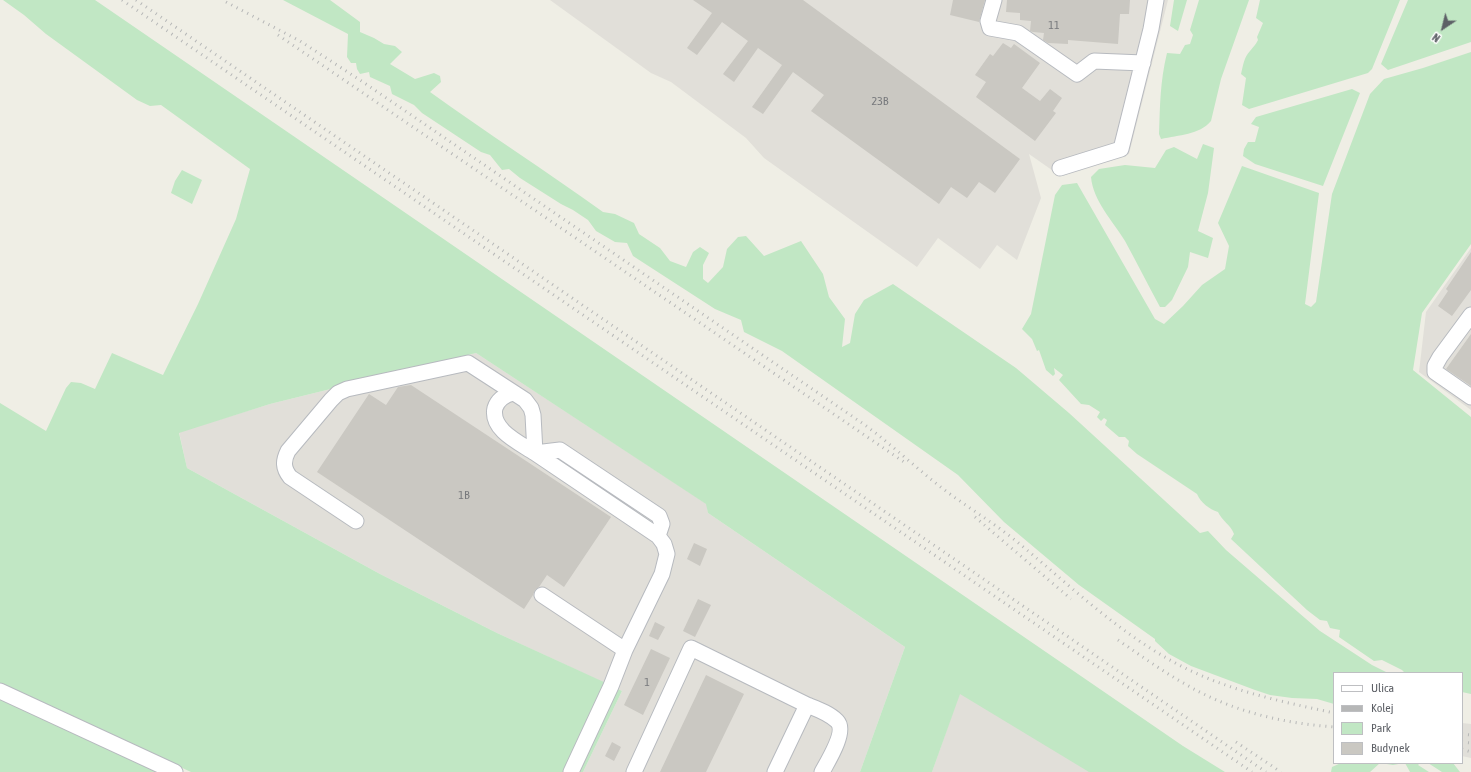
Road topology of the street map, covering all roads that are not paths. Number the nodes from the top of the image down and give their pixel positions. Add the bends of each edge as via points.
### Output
1 (994, 0) edge
2 (1156, 0) edge
3 (1143, 63) junction
4 (1060, 168) dead end
5 (1471, 315) edge
6 (513, 393) junction
7 (1471, 397) edge
8 (535, 454) junction
9 (579, 463) junction
10 (570, 477) junction
11 (356, 521) dead end
12 (658, 536) junction
13 (542, 595) dead end
14 (625, 650) junction
15 (0, 691) edge
16 (807, 705) junction
17 (175, 772) edge
18 (571, 772) edge
19 (634, 772) edge
20 (775, 772) edge
21 (822, 772) edge

1 - 3 lane via 988,21 990,28 1018,33 1077,74 1094,61
2 - 3 lane
3 - 4 lane via 1121,150
5 - 7 lane via 1435,366 1435,372
6 - 8 lane via 525,400 531,408
6 - 8 lane via 498,401 496,423 503,432
6 - 11 lane via 468,363 338,393 288,451 284,465 290,477
8 - 9 lane via 560,450
8 - 10 lane
9 - 10 lane
9 - 12 lane via 660,516 662,524
10 - 12 lane
12 - 14 lane via 667,554 666,563
13 - 14 lane
14 - 18 lane
15 - 17 lane
16 - 19 lane via 691,648
16 - 20 lane
16 - 21 lane via 832,717 838,722 841,732

